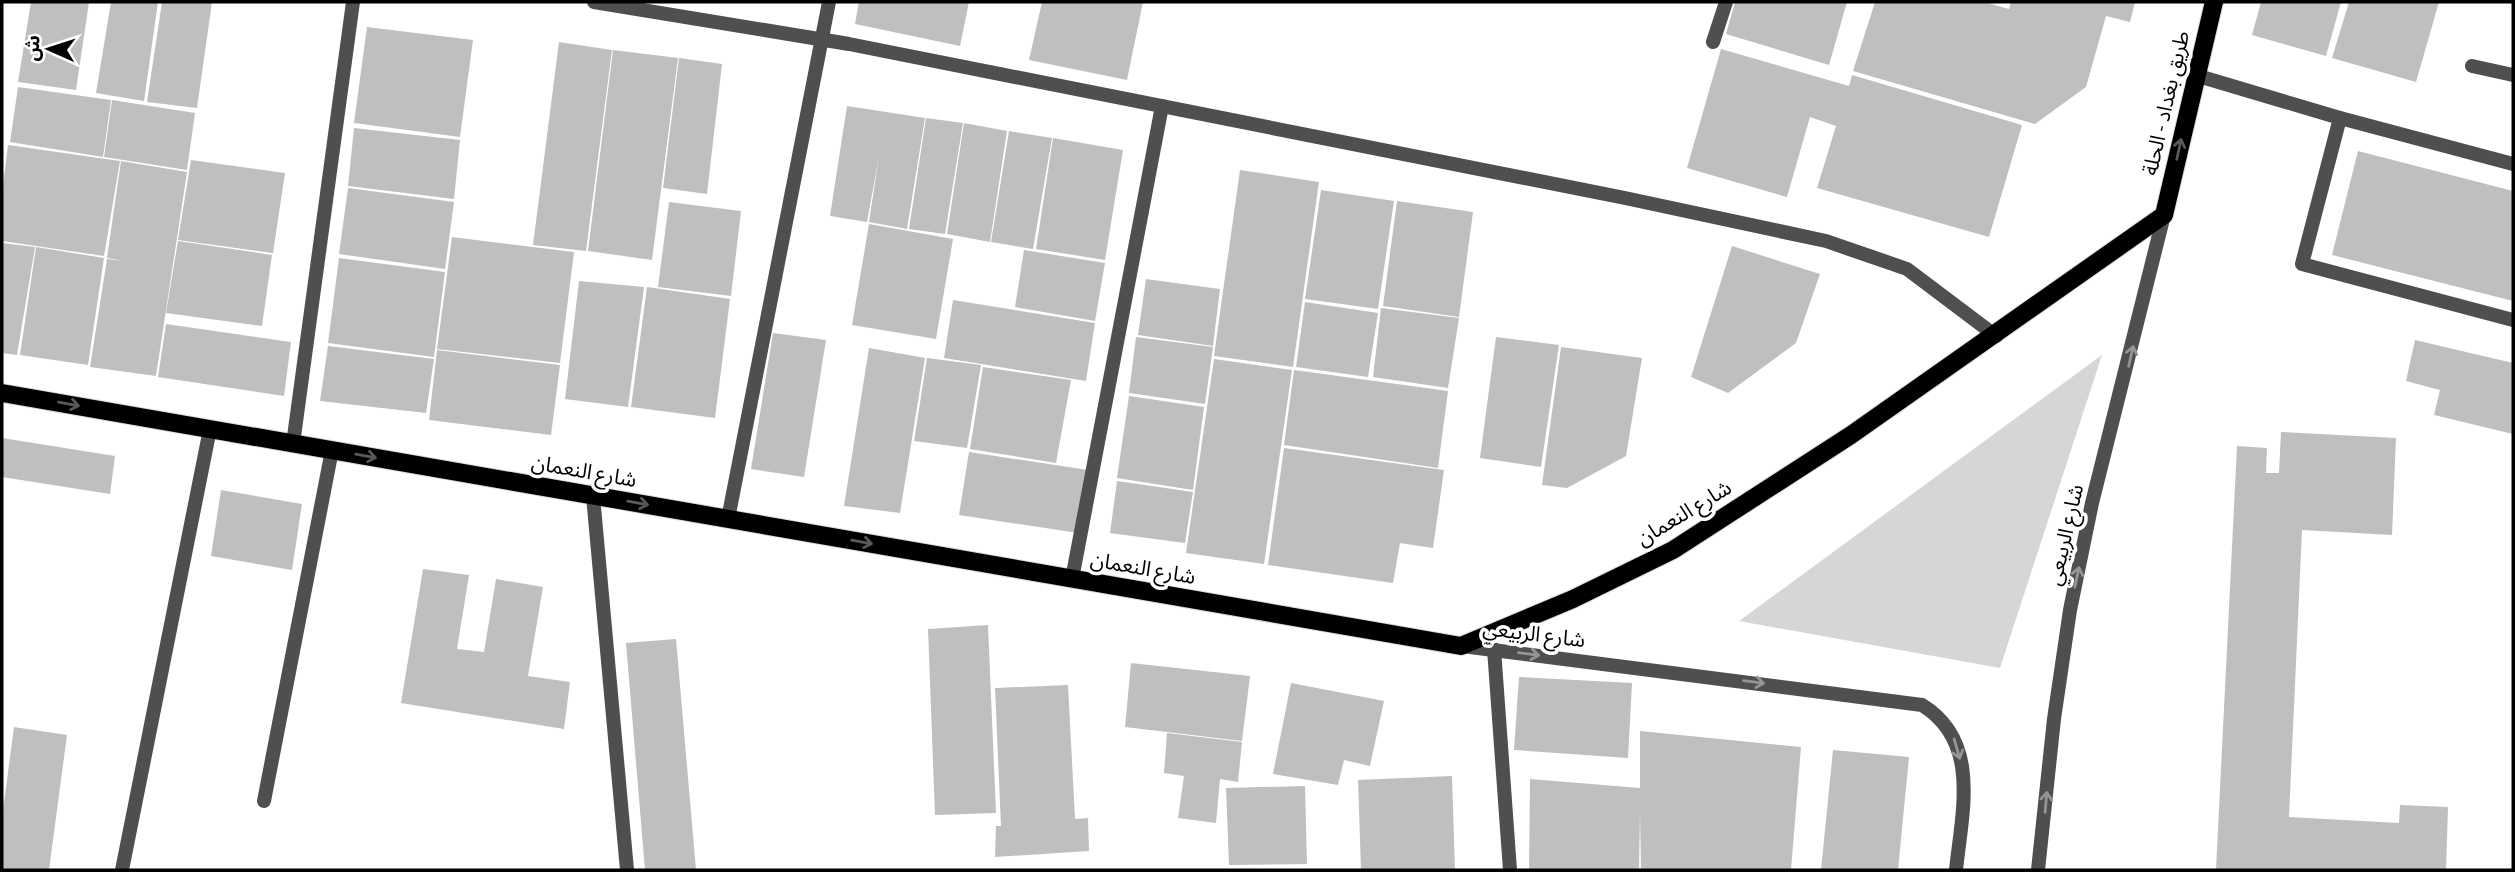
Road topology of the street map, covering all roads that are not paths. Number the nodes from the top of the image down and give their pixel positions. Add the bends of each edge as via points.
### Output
1 (353, 2) edge
2 (594, 2) edge
3 (829, 2) edge
4 (1726, 2) edge
5 (2214, 2) edge
6 (820, 39) junction
7 (1713, 42) dead end
8 (2472, 66) dead end
9 (2195, 75) junction
10 (2513, 75) edge
11 (1162, 106) junction
12 (2340, 118) junction
13 (2513, 164) edge
14 (2164, 215) junction
15 (2513, 320) edge
16 (1996, 336) junction
17 (2, 393) edge
18 (210, 429) junction
19 (293, 444) junction
20 (332, 450) junction
21 (593, 496) junction
22 (728, 519) junction
23 (1072, 579) junction
24 (1461, 646) junction
25 (1494, 649) junction
26 (264, 801) dead end
27 (122, 870) edge
28 (627, 870) edge
29 (1510, 870) edge
30 (1956, 870) edge
31 (2038, 870) edge

1 - 19 street
2 - 6 street
3 - 6 street
4 - 7 street
5 - 9 main road, طريق بغداد - الحلة
6 - 11 street
6 - 22 street
8 - 10 street
9 - 12 street
14 -> 9 main road, طريق بغداد - الحلة
11 - 16 street via 1826,241 1907,268
11 - 23 street
12 - 13 street
12 - 15 street via 2302,264
14 - 16 main road, شارع النعمان
31 -> 14 street, شارع الربيعي via 2070,610
16 - 24 main road, شارع النعمان via 1673,550
17 -> 18 main road, شارع النعمان
18 - 19 main road, شارع النعمان
18 - 27 street
19 - 20 main road, شارع النعمان
20 -> 21 main road, شارع النعمان
20 - 26 street
21 -> 22 main road, شارع النعمان
21 - 28 street
22 -> 23 main road, شارع النعمان
23 - 24 main road, شارع النعمان
24 - 25 street, شارع الربيعي
25 - 29 street
25 -> 30 street, شارع الربيعي via 1922,705 1953,734 1965,779

